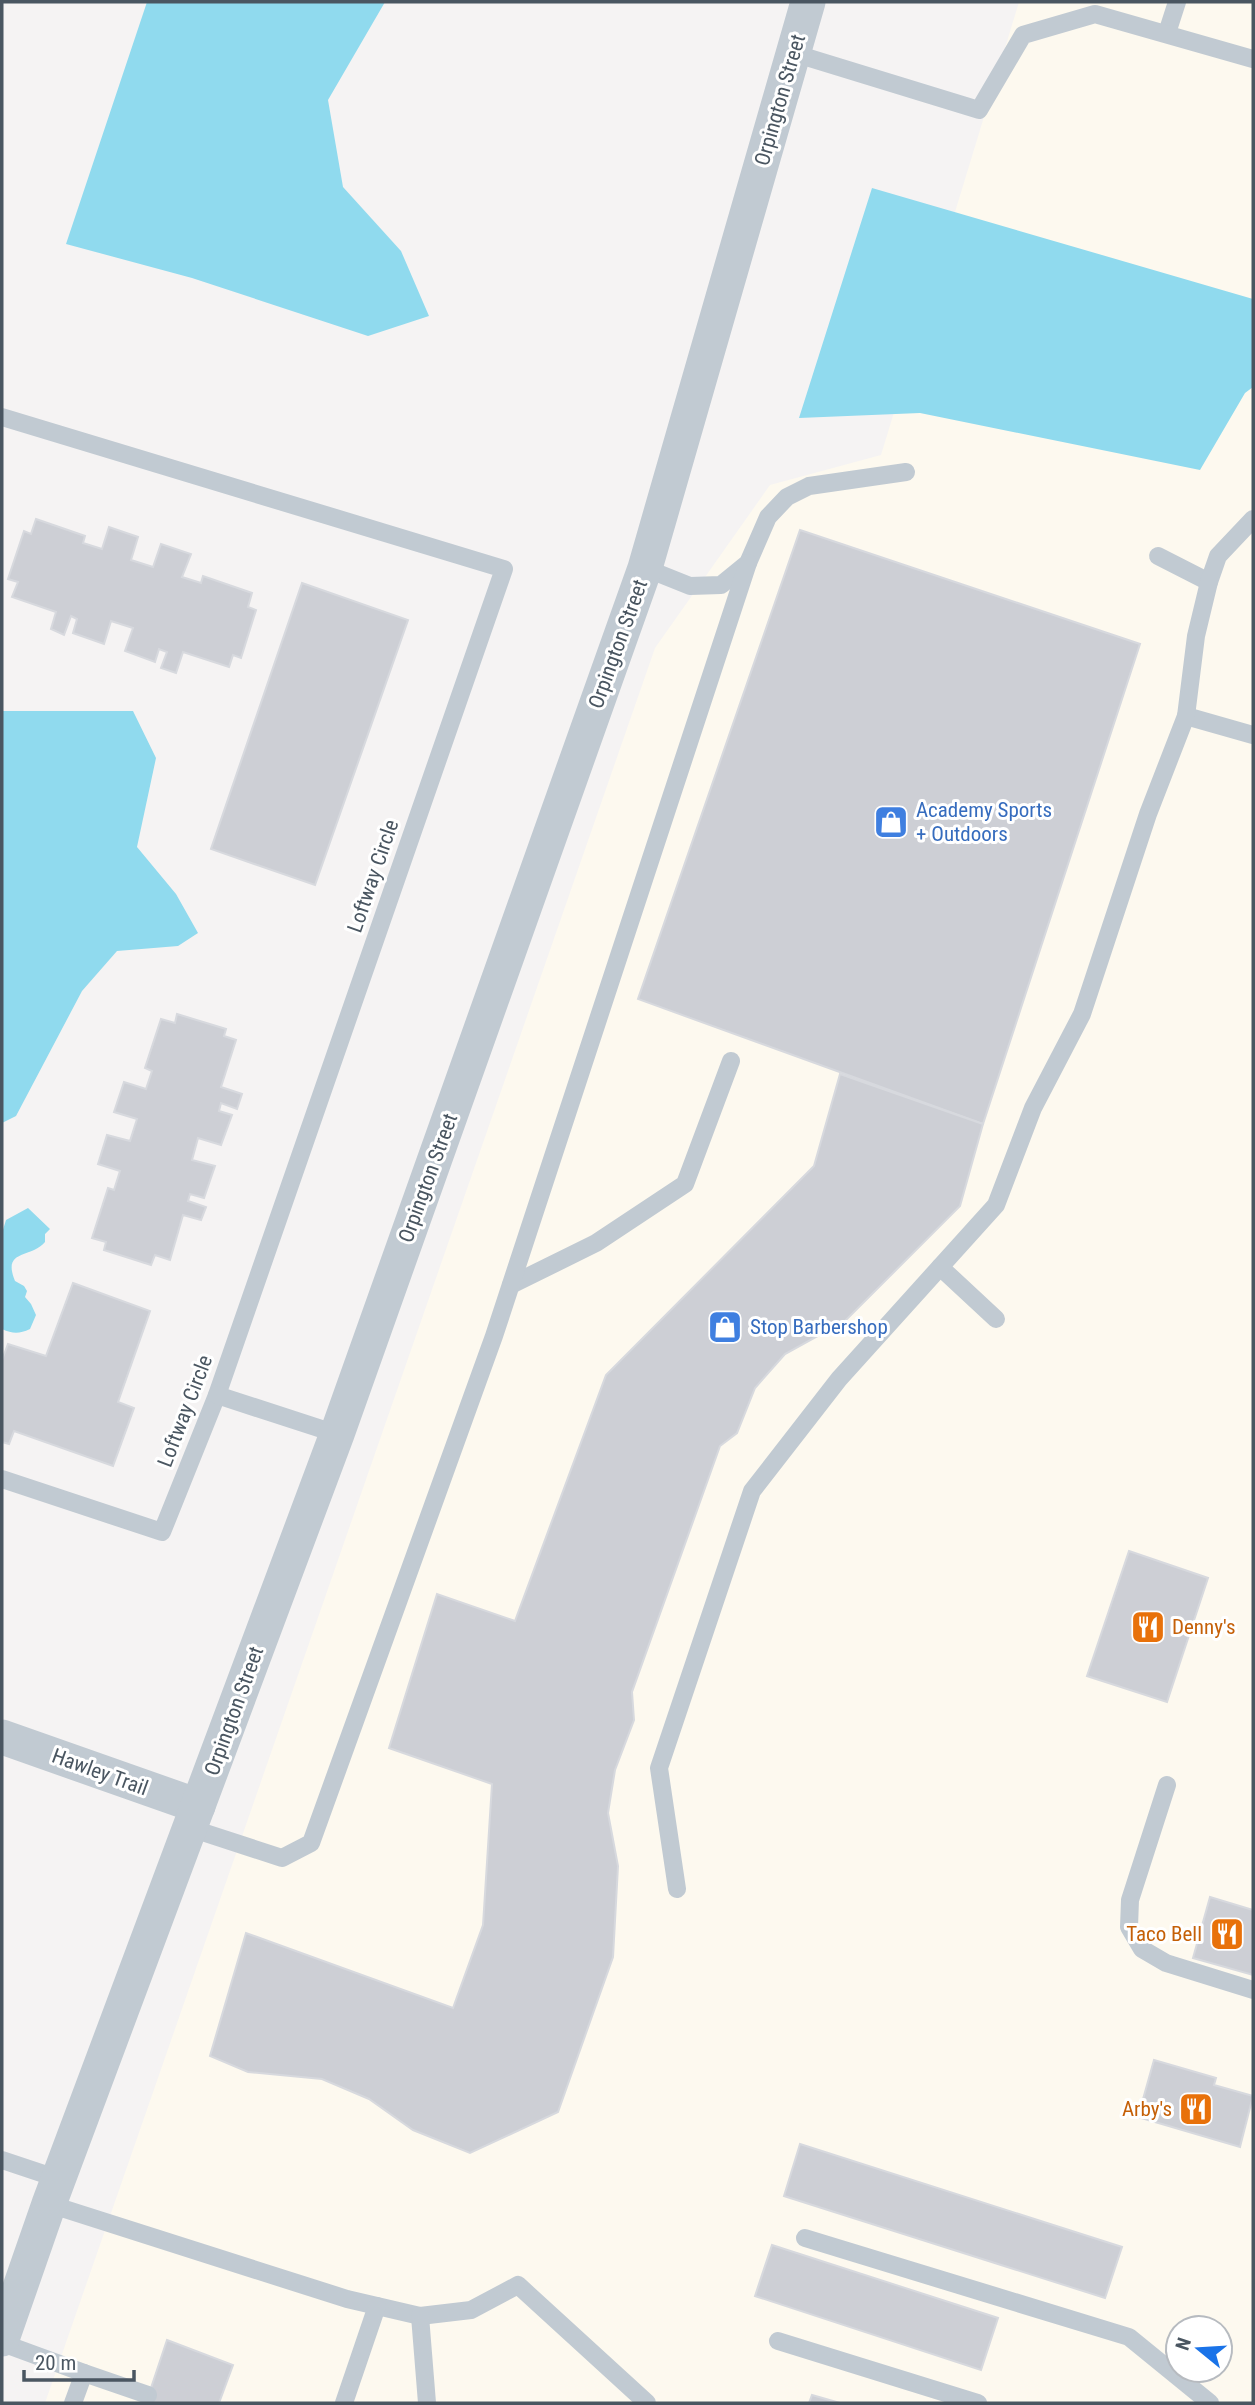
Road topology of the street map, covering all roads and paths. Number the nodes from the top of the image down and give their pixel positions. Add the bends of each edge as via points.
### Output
1 (808, 2) edge
2 (1177, 2) edge
3 (1167, 33) junction
4 (793, 53) junction
5 (1253, 59) edge
6 (2, 417) edge
7 (906, 472) dead end
8 (1253, 519) edge
9 (1158, 556) dead end
10 (748, 563) junction
11 (645, 568) junction
12 (1209, 582) junction
13 (1186, 716) junction
14 (1253, 735) edge
15 (731, 1061) dead end
16 (940, 1267) junction
17 (511, 1285) junction
18 (996, 1319) dead end
19 (217, 1395) junction
20 (337, 1434) junction
21 (2, 1479) edge
22 (2, 1737) edge
23 (1167, 1785) dead end
24 (194, 1817) junction
25 (677, 1889) dead end
26 (1253, 1990) edge
27 (2, 2160) edge
28 (54, 2192) junction
29 (805, 2238) dead end
30 (377, 2306) junction
31 (420, 2316) junction
32 (2, 2341) edge
33 (778, 2341) dead end
34 (84, 2373) junction
35 (148, 2395) dead end
36 (73, 2403) edge
37 (344, 2403) edge
38 (427, 2403) edge
39 (647, 2403) edge
40 (978, 2403) edge
41 (1210, 2403) edge

1 - 4 street, Orpington Street
2 - 3 lane
3 - 4 lane via 1095,14 1023,34 979,110
3 - 5 lane
4 - 11 street, Orpington Street
6 - 19 lane, Loftway Circle via 504,569
7 - 10 lane via 809,486 787,497 768,517
8 - 12 lane via 1218,556
9 - 12 lane
10 - 11 lane via 721,584 690,586
10 - 17 lane
11 - 20 street, Orpington Street
12 - 13 lane via 1196,636
13 - 14 lane
13 - 16 lane via 1148,814 1082,1014 1032,1108 996,1205
15 - 17 lane via 685,1184 596,1243
16 - 18 lane
16 - 25 lane via 839,1379 752,1492 659,1768
17 - 24 lane via 311,1843 282,1858
19 - 20 lane
19 - 21 lane, Loftway Circle via 162,1532
20 - 24 street, Orpington Street
22 - 24 street, Hawley Trail
23 - 26 lane via 1130,1900 1129,1927 1142,1949 1166,1963
24 - 28 street, Orpington Street
27 - 28 lane
28 - 30 lane
28 - 32 street, Orpington Street
29 - 41 lane via 1129,2337
30 - 31 lane
30 - 37 lane
31 - 38 lane
31 - 39 lane via 471,2310 518,2285
32 - 34 lane
33 - 40 lane
34 - 35 lane
34 - 36 lane

